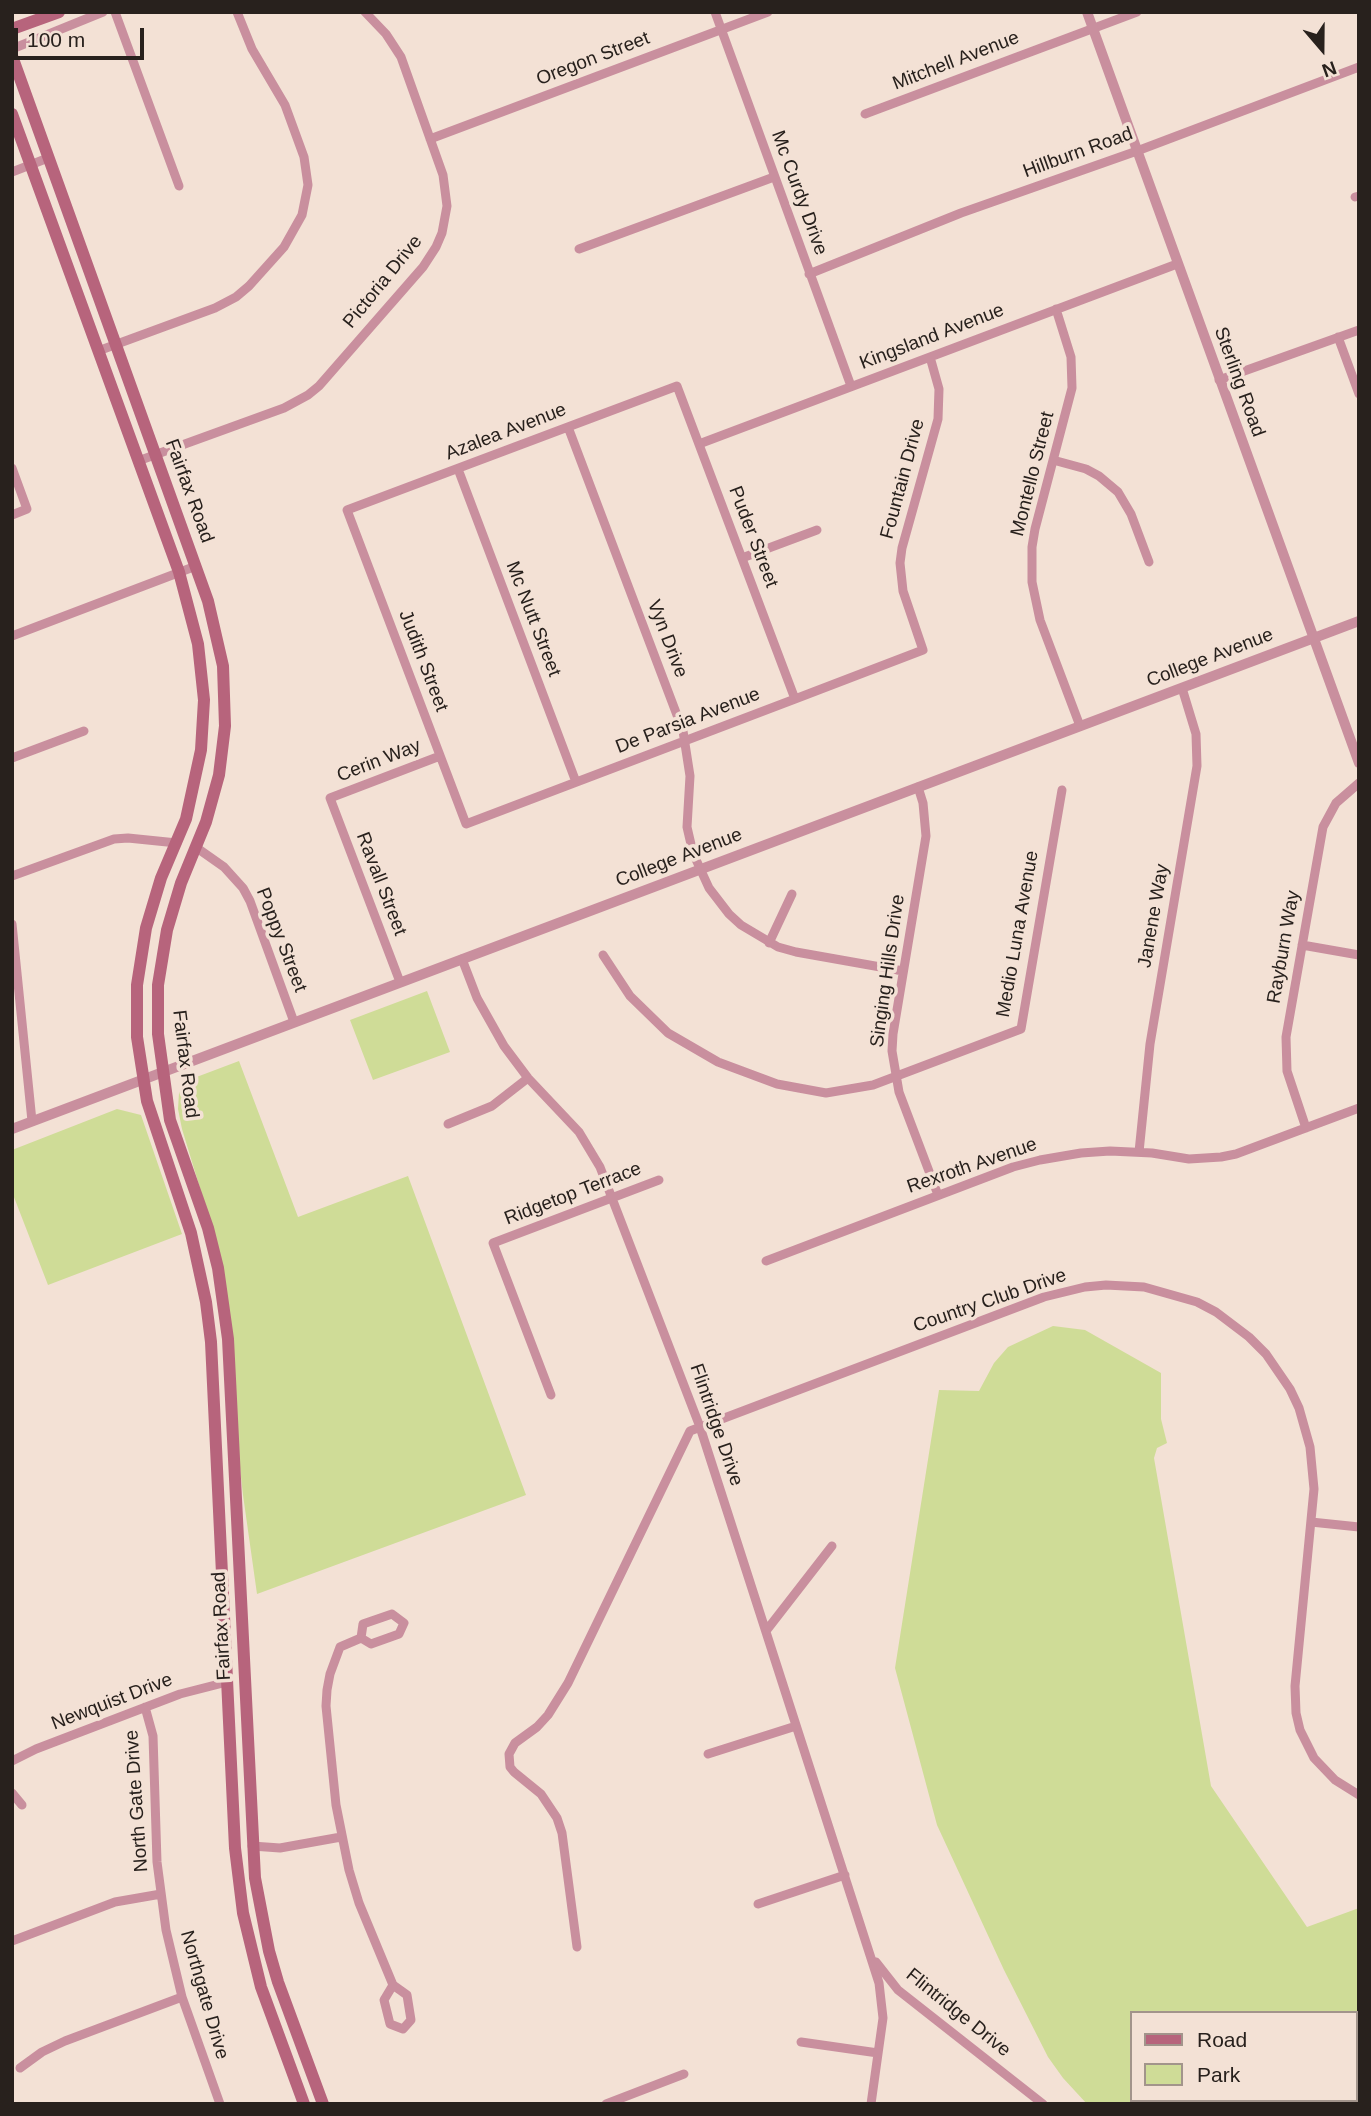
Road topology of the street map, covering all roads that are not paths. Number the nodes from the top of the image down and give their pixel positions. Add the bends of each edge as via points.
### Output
1 (59, 12) edge
2 (103, 12) edge
3 (116, 12) edge
4 (237, 12) edge
5 (365, 12) edge
6 (715, 12) edge
7 (768, 12) edge
8 (1087, 12) edge
9 (1137, 12) edge
10 (12, 29) edge
11 (1093, 29) junction
12 (721, 30) junction
13 (12, 49) edge
14 (12, 56) edge
15 (1359, 67) edge
16 (12, 114) edge
17 (866, 114) dead end
18 (430, 139) junction
19 (1137, 151) junction
20 (48, 158) junction
21 (31, 165) junction
22 (12, 172) edge
23 (774, 177) junction
24 (179, 186) dead end
25 (579, 249) dead end
26 (1177, 264) junction
27 (809, 274) junction
28 (1056, 309) junction
29 (1359, 330) edge
30 (1338, 337) junction
31 (116, 345) junction
32 (98, 351) junction
33 (930, 357) junction
34 (1219, 380) junction
35 (677, 386) joint
36 (851, 386) junction
37 (1359, 394) edge
38 (568, 427) junction
39 (699, 443) junction
40 (156, 456) junction
41 (1053, 460) junction
42 (138, 461) junction
43 (12, 468) edge
44 (458, 469) junction
45 (347, 510) joint
46 (12, 514) edge
47 (817, 530) dead end
48 (742, 558) junction
49 (1149, 562) dead end
50 (196, 566) junction
51 (179, 572) junction
52 (1359, 621) edge
53 (12, 636) edge
54 (1312, 639) junction
55 (923, 650) joint
56 (1182, 688) junction
57 (795, 699) junction
58 (1080, 726) junction
59 (83, 731) dead end
60 (685, 741) junction
61 (440, 756) junction
62 (12, 758) edge
63 (1359, 763) edge
64 (576, 782) junction
65 (1359, 783) edge
66 (918, 787) junction
67 (1062, 790) dead end
68 (330, 798) joint
69 (466, 824) joint
70 (177, 843) junction
71 (197, 848) junction
72 (700, 869) junction
73 (12, 876) edge
74 (792, 894) dead end
75 (12, 924) edge
76 (769, 943) junction
77 (1302, 945) junction
78 (603, 955) dead end
79 (1359, 955) edge
80 (462, 959) junction
81 (903, 971) junction
82 (400, 982) junction
83 (294, 1023) junction
84 (162, 1071) junction
85 (895, 1076) junction
86 (528, 1078) junction
87 (142, 1079) junction
88 (1359, 1108) edge
89 (32, 1121) junction
90 (448, 1124) dead end
91 (1306, 1128) junction
92 (12, 1129) edge
93 (1139, 1152) junction
94 (659, 1180) dead end
95 (938, 1195) junction
96 (612, 1198) junction
97 (766, 1261) dead end
98 (551, 1395) dead end
99 (700, 1427) junction
100 (1311, 1522) junction
101 (1359, 1527) edge
102 (832, 1546) dead end
103 (223, 1595) junction
104 (766, 1631) junction
105 (361, 1638) junction
106 (243, 1649) junction
107 (227, 1682) junction
108 (145, 1707) junction
109 (796, 1726) junction
110 (230, 1754) junction
111 (709, 1754) dead end
112 (12, 1761) edge
113 (248, 1767) junction
114 (12, 1793) edge
115 (1359, 1795) edge
116 (22, 1805) dead end
117 (341, 1837) junction
118 (252, 1846) junction
119 (845, 1875) junction
120 (161, 1894) junction
121 (758, 1904) dead end
122 (865, 1938) junction
123 (12, 1941) edge
124 (577, 1948) dead end
125 (393, 1985) junction
126 (182, 1997) junction
127 (801, 2042) dead end
128 (878, 2053) junction
129 (20, 2067) dead end
130 (684, 2074) dead end
131 (220, 2104) edge
132 (304, 2104) edge
133 (323, 2104) edge
134 (606, 2104) edge
135 (871, 2104) edge
136 (1043, 2104) edge

1 - 10 main road
2 - 13 street
3 - 24 street
4 - 31 street via 252,49 285,105 304,157 308,185 302,215 284,247 236,297
5 - 18 street, Pictoria Drive via 394,45
6 - 12 street, Mc Curdy Drive
7 - 12 street, Oregon Street
8 - 11 street, Sterling Road
9 - 11 street, Mitchell Avenue
11 - 17 street, Mitchell Avenue
11 - 19 street, Sterling Road
12 - 18 street, Oregon Street
12 - 23 street, Mc Curdy Drive
14 - 20 main road, Fairfax Road
15 - 19 street, Hillburn Road
16 - 21 main road, Fairfax Road
18 - 40 street, Pictoria Drive via 443,176 447,206 442,233 423,267 308,395
19 - 26 street, Sterling Road
19 - 27 street, Hillburn Road via 961,213
20 - 21 street
20 - 31 main road, Fairfax Road
21 - 22 street
21 - 32 main road, Fairfax Road
23 - 25 street
23 - 27 street, Mc Curdy Drive
26 - 28 street, Kingsland Avenue
26 - 34 street, Sterling Road
27 - 36 street, Mc Curdy Drive
28 - 33 street, Kingsland Avenue
28 - 41 street, Montello Street via 1073,373
29 - 30 street
30 - 34 street
30 - 37 street
31 - 32 street
31 - 40 main road, Fairfax Road
32 - 42 main road, Fairfax Road
33 - 36 street, Kingsland Avenue
33 - 55 street, Fountain Drive via 939,390 938,419 900,564 902,591
34 - 54 street, Sterling Road
35 - 38 street, Azalea Avenue
35 - 39 street, Puder Street
36 - 39 street, Kingsland Avenue
38 - 44 street, Azalea Avenue
38 - 60 street, Vyn Drive
39 - 48 street, Puder Street
40 - 42 street, Pictoria Drive
40 - 50 main road, Fairfax Road
41 - 49 street via 1093,472 1118,492
41 - 58 street, Montello Street via 1035,529 1032,582 1040,620
42 - 51 main road, Fairfax Road
43 - 46 street via 27,509
44 - 45 street, Azalea Avenue
44 - 64 street, Mc Nutt Street
45 - 61 street, Judith Street
47 - 48 street
48 - 57 street, Puder Street
50 - 51 street
50 - 71 main road, Fairfax Road via 218,636 225,697 219,775
51 - 53 street
51 - 70 main road, Fairfax Road via 196,634 204,699 198,773
52 - 54 street, College Avenue
54 - 56 street, College Avenue
54 - 63 street, Sterling Road
55 - 57 street, De Parsia Avenue
56 - 58 street, College Avenue
56 - 93 street, Janene Way via 1196,734 1197,766 1150,1044
57 - 60 street, De Parsia Avenue
58 - 66 street, College Avenue
59 - 62 street
60 - 64 street, De Parsia Avenue
60 - 72 street, Vyn Drive via 690,776 687,827
61 - 68 street, Cerin Way
61 - 69 street, Judith Street
64 - 69 street, De Parsia Avenue
65 - 77 street, Rayburn Way via 1336,803 1323,827
66 - 72 street, College Avenue
66 - 81 street, Singing Hills Drive via 926,836
67 - 85 street, Medio Luna Avenue via 1021,1029
68 - 82 street, Ravall Street
70 - 73 street via 114,839
70 - 87 main road, Fairfax Road via 153,903 140,960 136,1011
71 - 83 street, Poppy Street via 243,888
71 - 84 main road, Fairfax Road via 173,906 161,960 157,1009
72 - 76 street, Vyn Drive via 729,914
72 - 80 street, College Avenue
74 - 76 street
75 - 89 street
76 - 81 street, Vyn Drive via 796,953
77 - 79 street
77 - 91 street, Rayburn Way via 1286,1053 1291,1087
78 - 85 street, Medio Luna Avenue via 630,996 668,1033 718,1062 777,1084 826,1093
80 - 82 street, College Avenue
80 - 86 street, Flintridge Drive via 489,1023
81 - 85 street, Singing Hills Drive via 892,1034
82 - 83 street, College Avenue
83 - 84 street, College Avenue
84 - 87 street, College Avenue
84 - 106 main road, Fairfax Road via 170,1120 208,1228 223,1298
85 - 95 street, Singing Hills Drive
86 - 90 street via 492,1106
86 - 96 street, Flintridge Drive via 579,1132
87 - 89 street, College Avenue
87 - 103 main road, Fairfax Road via 153,1126 191,1233 206,1302
88 - 91 street, Rexroth Avenue
89 - 92 street, College Avenue
91 - 93 street, Rexroth Avenue via 1221,1157 1189,1159
93 - 95 street, Rexroth Avenue via 1081,1153 1040,1160
94 - 96 street, Ridgetop Terrace
95 - 97 street, Rexroth Avenue
96 - 98 street, Ridgetop Terrace via 493,1243
96 - 99 street, Flintridge Drive
99 - 100 street, Country Club Drive via 1044,1297 1086,1287 1144,1287 1181,1296 1216,1312 1249,1337 1279,1371 1299,1408 1310,1447
99 - 104 street, Flintridge Drive
99 - 124 street via 690,1431 568,1683 548,1715 509,1754 514,1772 541,1794 560,1826
100 - 101 street
100 - 115 street, Country Club Drive via 1296,1713 1314,1759
102 - 104 street
103 - 106 main road via 236,1609 238,1641
103 - 107 main road, Fairfax Road
104 - 109 street, Flintridge Drive
105 - 105 street via 363,1624 392,1614 404,1623 399,1634 371,1644
105 - 117 street via 341,1647 327,1690
106 - 113 main road, Fairfax Road
107 - 108 street, Newquist Drive
107 - 110 main road, Fairfax Road
107 - 113 main road via 240,1702
108 - 112 street, Newquist Drive
108 - 120 street, North Gate Drive via 153,1736
109 - 111 street
109 - 119 street, Flintridge Drive
110 - 118 main road via 244,1795 247,1842
110 - 132 main road, Fairfax Road via 243,1913 261,1987
113 - 118 main road, Fairfax Road
114 - 116 street
117 - 118 street via 280,1847
117 - 125 street via 359,1903
118 - 133 main road, Fairfax Road via 272,1961
119 - 121 street
119 - 122 street, Flintridge Drive
120 - 123 street via 115,1902
120 - 126 street, Northgate Drive
122 - 128 street, Flintridge Drive via 882,2001
122 - 136 street, Flintridge Drive via 877,1965 898,1990
125 - 125 street via 384,2000 390,2024 403,2029 411,2020 407,1995
126 - 129 street via 65,2041
126 - 131 street, Northgate Drive
127 - 128 street
128 - 135 street, Flintridge Drive
130 - 134 street

